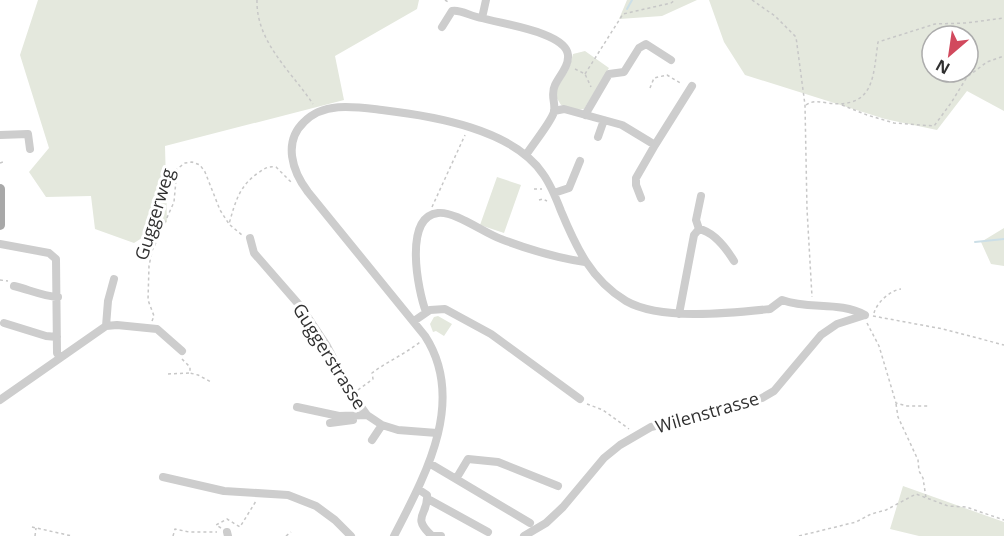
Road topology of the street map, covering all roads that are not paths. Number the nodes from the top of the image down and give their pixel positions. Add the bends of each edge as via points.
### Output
1 (486, 0) edge
2 (482, 18) junction
3 (442, 27) dead end
4 (671, 60) dead end
5 (691, 88) road end
6 (554, 111) junction
7 (585, 115) junction
8 (604, 120) junction
9 (0, 135) edge
10 (598, 137) dead end
11 (656, 145) junction
12 (30, 149) dead end
13 (526, 155) junction
14 (580, 161) dead end
15 (0, 189) edge
16 (554, 194) junction
17 (701, 196) dead end
18 (641, 198) dead end
19 (0, 225) edge
20 (699, 230) junction
21 (250, 238) road end
22 (0, 244) edge
23 (734, 261) dead end
24 (585, 262) junction
25 (114, 279) dead end
26 (14, 286) dead end
27 (58, 297) junction
28 (426, 312) junction
29 (679, 314) junction
30 (414, 321) junction
31 (4, 323) dead end
32 (106, 326) junction
33 (57, 337) junction
34 (182, 351) road end
35 (60, 357) junction
36 (580, 399) road end
37 (0, 400) edge
38 (297, 407) dead end
39 (367, 415) junction
40 (330, 423) dead end
41 (382, 425) junction
42 (437, 433) junction
43 (372, 440) dead end
44 (429, 462) junction
45 (164, 477) dead end
46 (456, 479) junction
47 (558, 486) dead end
48 (418, 489) junction
49 (428, 499) junction
50 (530, 523) dead end
51 (488, 532) dead end
52 (351, 536) edge
53 (394, 536) edge
54 (441, 536) edge
55 (524, 536) edge

1 - 2 street
2 - 3 street via 452,11
2 - 6 street via 534,30 566,48 566,67 553,90
4 - 7 street via 646,44 639,48 624,72 609,74
5 - 11 street
6 - 7 street via 564,109
6 - 13 street
7 - 8 street
8 - 10 street
8 - 11 street via 622,125
9 - 12 street via 28,134
11 - 18 street via 636,178
13 - 16 street via 543,172
13 - 30 street via 468,127 408,114 339,107 319,112 303,123 293,140 293,162 299,178
14 - 16 street via 569,188
15 - 19 main road
16 - 24 street
17 - 20 street via 696,220
20 - 23 street via 707,231
20 - 29 street via 694,235
21 - 39 street, Guggerstrasse via 254,253 301,307
22 - 27 street via 54,256 58,262
24 - 28 street via 499,239 449,215 428,216 419,231 416,261
24 - 29 street via 601,281 629,302
25 - 32 street
26 - 27 street
27 - 33 street
28 - 30 street
28 - 36 street via 445,309 491,334
29 - 55 street, Wilenstrasse via 770,309 782,300 795,305 855,310 869,316 837,324 821,335 774,391 762,398 667,422 638,434 604,458 546,524
30 - 42 street via 431,346 442,375 444,403
31 - 33 street
32 - 34 street via 157,329
32 - 35 street
33 - 35 street
35 - 37 street
38 - 39 street via 339,416
39 - 40 street via 363,419
39 - 41 street, Guggerstrasse
41 - 42 street, Guggerstrasse
41 - 43 street
42 - 44 street
44 - 46 street
44 - 48 street
45 - 52 street via 225,491 288,495 316,506
46 - 47 street via 468,459 498,462
46 - 50 street
48 - 49 street
48 - 53 street
49 - 51 street
49 - 54 street via 420,515 422,526 432,536

